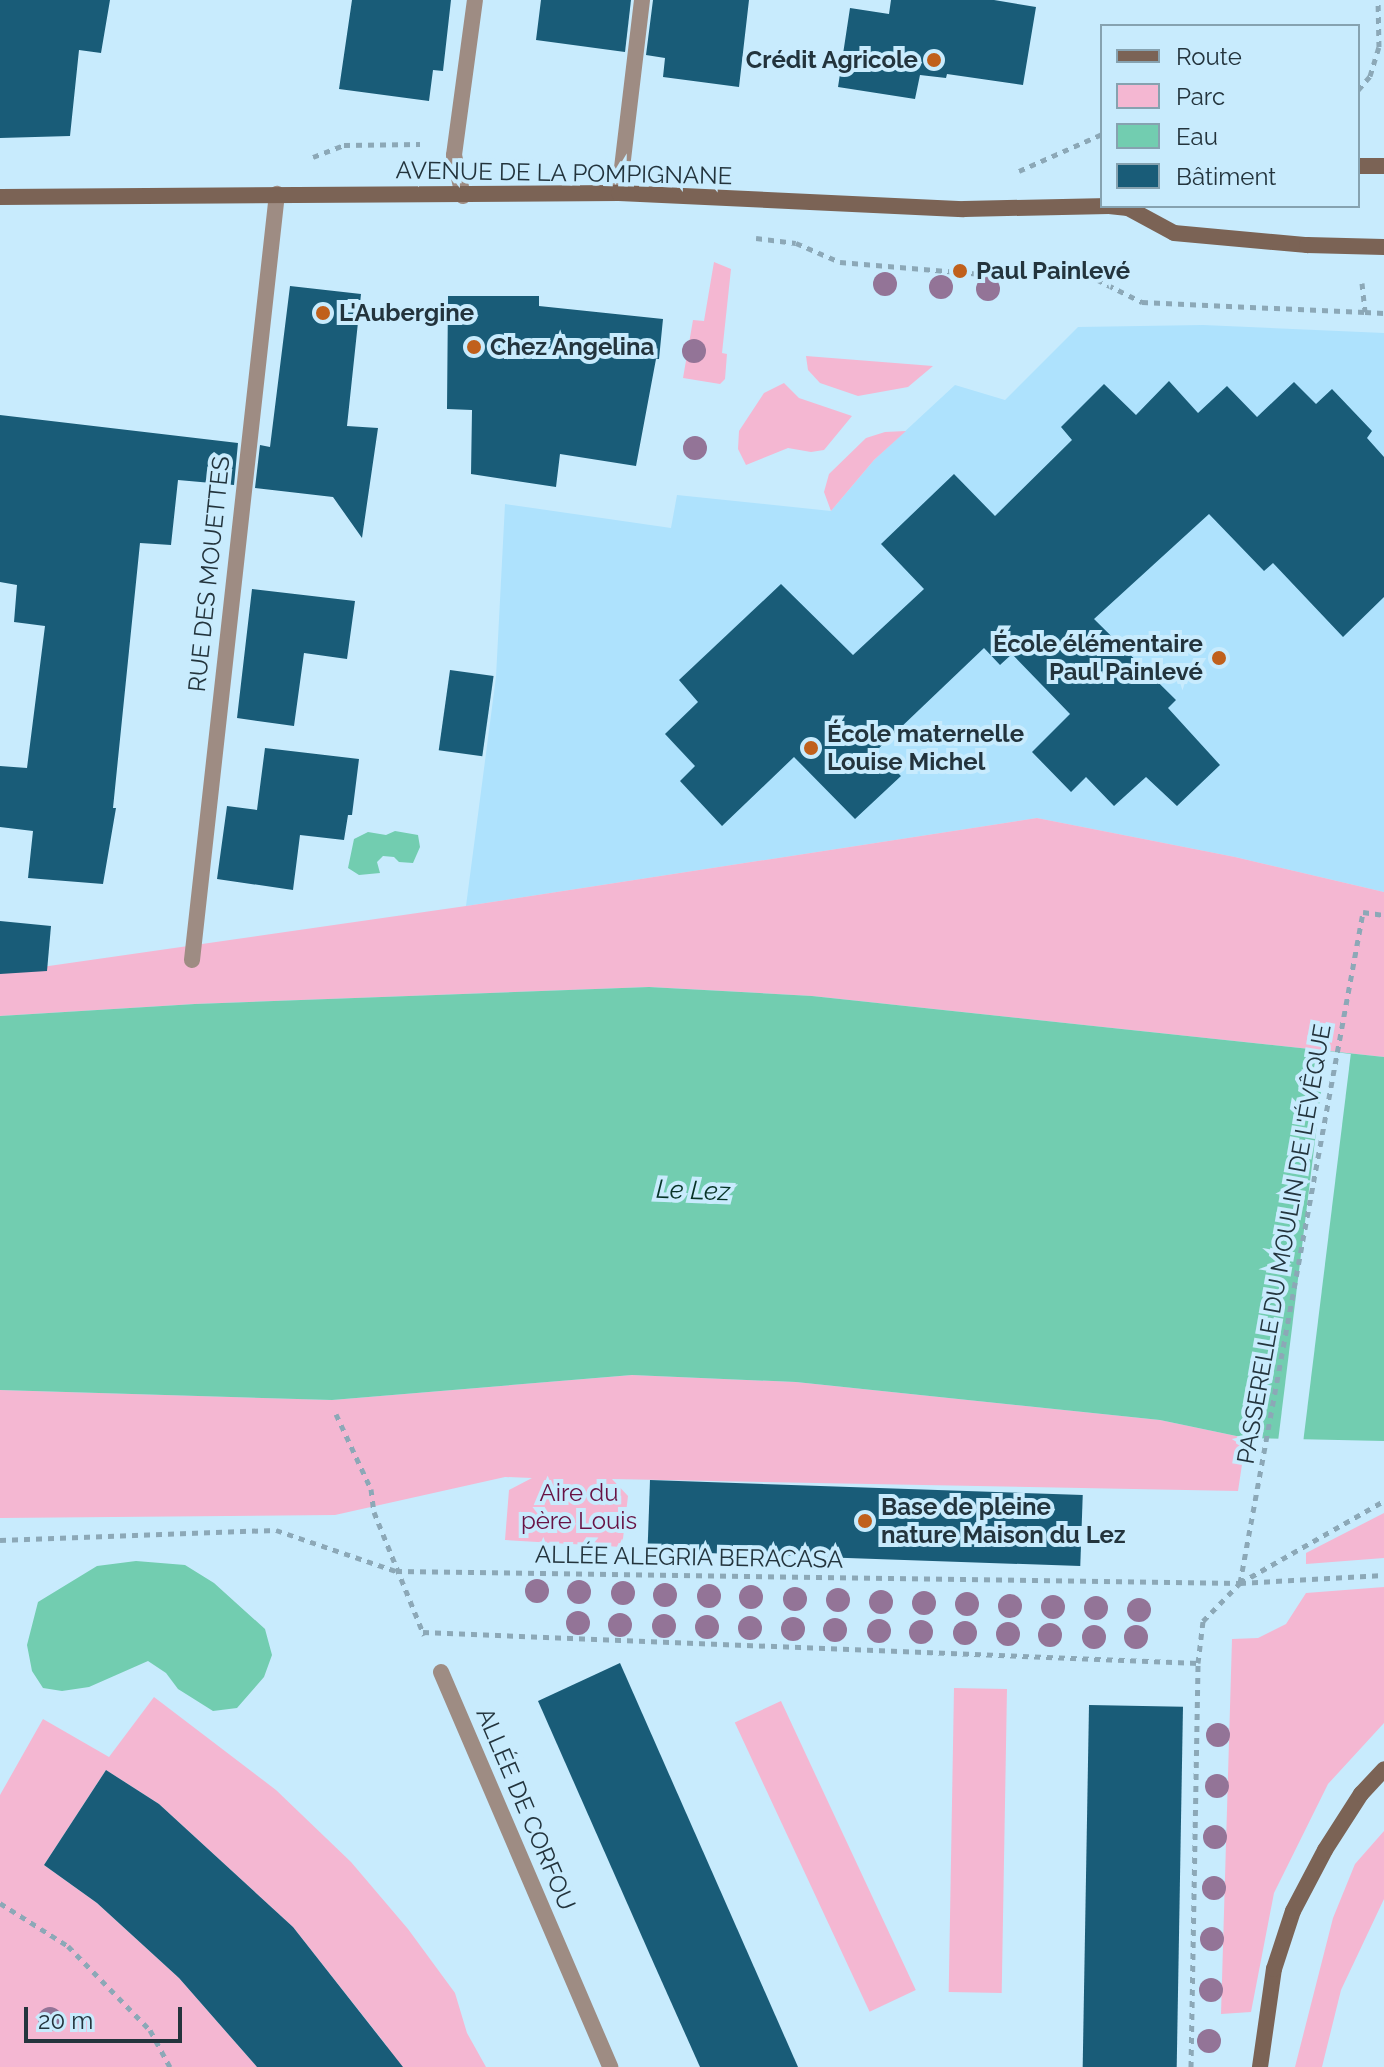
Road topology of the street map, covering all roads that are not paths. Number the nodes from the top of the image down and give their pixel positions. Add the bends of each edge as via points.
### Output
1 (475, 0) edge
2 (642, 0) edge
3 (1360, 166) edge
4 (1384, 166) edge
5 (619, 193) junction
6 (277, 194) junction
7 (463, 196) junction
8 (0, 197) edge
9 (1100, 207) edge
10 (1131, 208) edge
11 (1384, 247) edge
12 (192, 960) dead end
13 (441, 1672) road end
14 (1384, 1769) edge
15 (610, 2067) edge
16 (1260, 2067) edge

1 - 7 street via 454,155
2 - 5 street
3 - 4 main road
5 - 7 main road, AVENUE DE LA POMPIGNANE
5 - 9 main road, AVENUE DE LA POMPIGNANE via 964,209
6 - 7 main road, AVENUE DE LA POMPIGNANE
6 - 8 main road, AVENUE DE LA POMPIGNANE
6 - 12 street, RUE DES MOUETTES
10 - 11 main road, AVENUE DE LA POMPIGNANE via 1174,233
13 - 15 street, ALLÉE DE CORFOU
14 - 16 main road via 1325,1850 1293,1911 1268,1994

